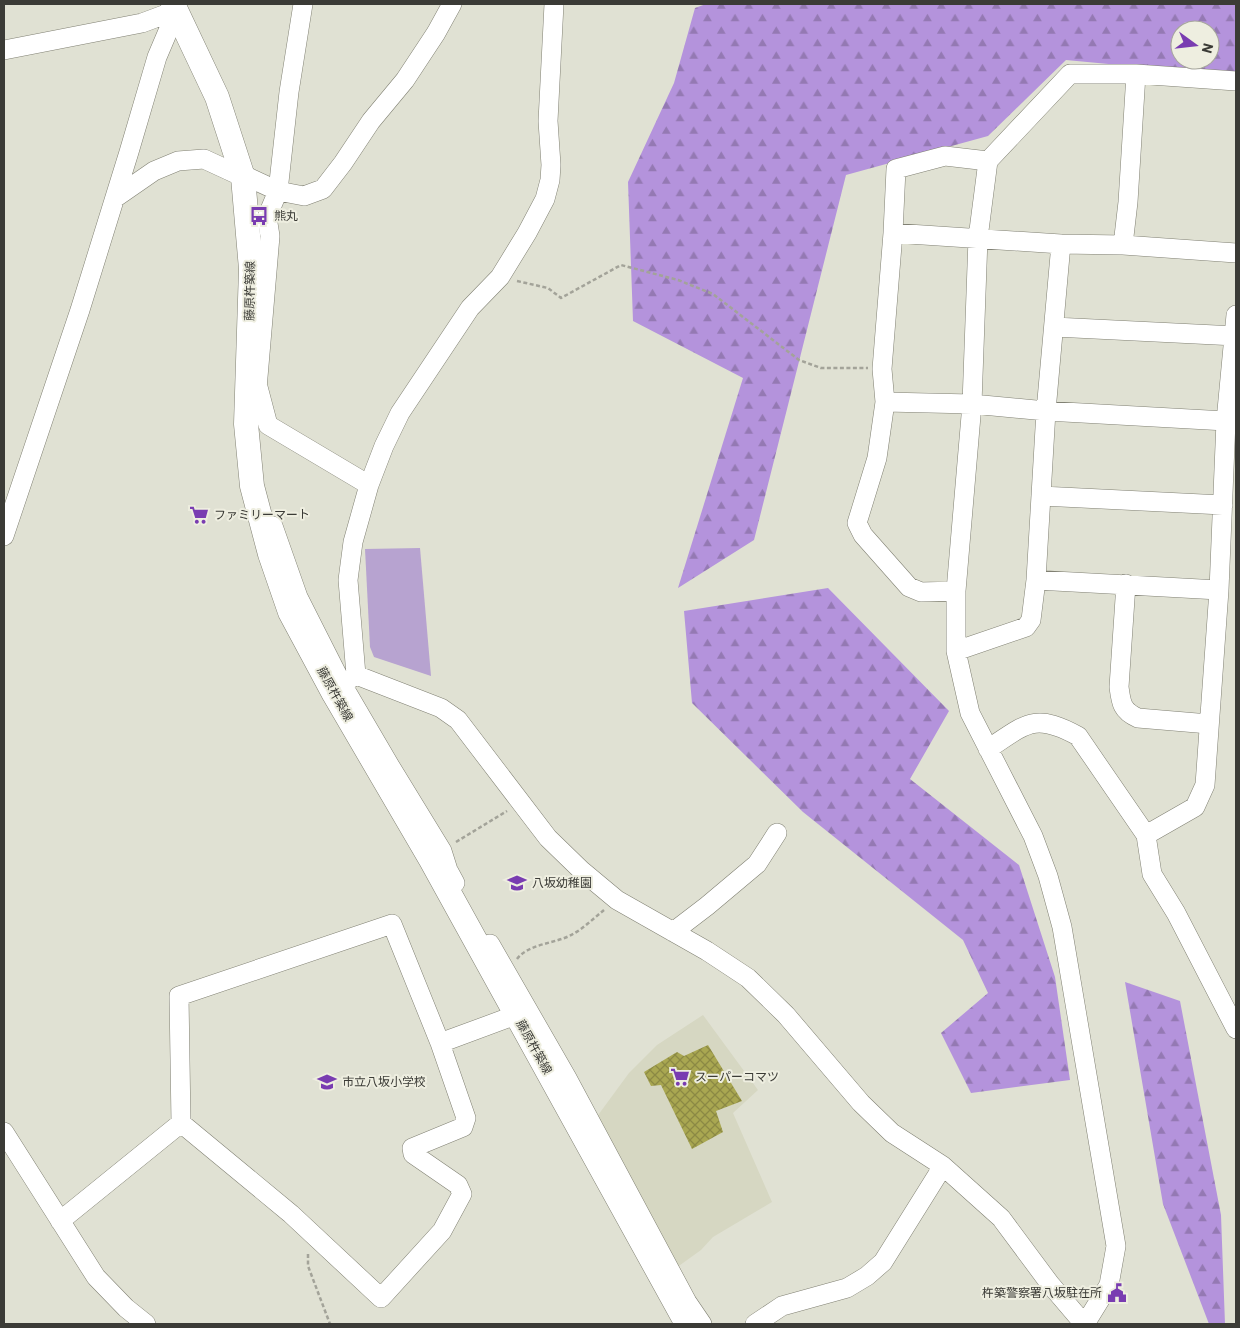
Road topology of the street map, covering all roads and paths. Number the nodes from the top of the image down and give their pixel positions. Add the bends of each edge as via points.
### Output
1 (303, 4) edge
2 (452, 4) edge
3 (554, 4) edge
4 (177, 6) edge
5 (4, 50) edge
6 (1136, 74) junction
7 (1236, 81) edge
8 (988, 161) junction
9 (247, 177) junction
10 (278, 192) junction
11 (115, 198) junction
12 (894, 233) junction
13 (978, 238) junction
14 (1061, 244) junction
15 (1123, 245) junction
16 (1236, 253) edge
17 (500, 277) junction
18 (1236, 314) edge
19 (1054, 327) junction
20 (1235, 336) edge
21 (882, 368) junction
22 (258, 387) junction
23 (884, 402) junction
24 (972, 404) junction
25 (1046, 411) junction
26 (1226, 421) junction
27 (369, 485) junction
28 (1041, 496) junction
29 (1223, 505) junction
30 (4, 536) edge
31 (1036, 580) junction
32 (1126, 584) junction
33 (1219, 590) junction
34 (956, 591) junction
35 (956, 651) junction
36 (344, 684) junction
37 (1209, 724) junction
38 (988, 749) junction
39 (520, 803) junction
40 (778, 833) dead end
41 (1146, 835) junction
42 (442, 851) junction
43 (617, 900) junction
44 (673, 932) junction
45 (514, 963) dead end
46 (516, 1015) junction
47 (1236, 1029) edge
48 (440, 1043) junction
49 (181, 1123) junction
50 (4, 1132) edge
51 (943, 1166) junction
52 (60, 1221) junction
53 (308, 1250) dead end
54 (146, 1324) edge
55 (330, 1324) edge
56 (686, 1324) edge
57 (702, 1324) edge
58 (755, 1324) edge
59 (1085, 1324) edge

1 - 10 street
2 - 10 street via 405,80 371,121 323,189 304,196
3 - 17 street via 548,121 550,180 545,199
4 - 5 street via 142,23
4 - 9 main road, 藤原杵築線 via 217,97
4 - 11 street via 157,57
6 - 7 street
6 - 8 street via 1070,74
6 - 15 street
8 - 12 street via 945,156 896,169
8 - 13 street
9 - 10 street
9 - 11 street via 204,159 178,161 154,171
9 - 36 main road, 藤原杵築線 via 251,270 246,424 252,486 290,612
10 - 22 street via 267,218 270,236
11 - 30 street
12 - 13 street
12 - 21 street
13 - 14 street
13 - 24 street
14 - 15 street
14 - 19 street
15 - 16 street
17 - 21 path via 548,288 561,298 621,265 678,280 713,294 799,360 821,368
17 - 27 street via 470,308 400,413
18 - 20 street
19 - 20 street
19 - 25 street
20 - 26 street
21 - 23 street
22 - 27 street via 268,425
22 - 36 street via 252,418 256,462 273,528 298,597
23 - 24 street
23 - 34 street via 877,458 857,523 863,535 908,587 921,592
24 - 25 street
24 - 34 street
25 - 26 street
25 - 28 street
26 - 29 street
27 - 36 street via 353,542 348,580
28 - 29 street
28 - 31 street
29 - 33 street
31 - 32 street
31 - 35 street via 1031,620 1026,627
32 - 33 street
32 - 37 street via 1118,687 1121,702 1128,713 1138,718
33 - 37 street
34 - 35 street
35 - 38 street via 970,713
36 - 39 street via 441,708 458,720
36 - 42 street
36 - 46 main road, 藤原杵築線 via 436,869
37 - 41 street via 1205,785 1195,807
38 - 41 street via 1025,725 1041,722 1062,727 1078,736
38 - 59 street via 1033,836 1062,927 1116,1246 1110,1285
39 - 42 path
39 - 43 street via 548,838
40 - 44 street via 757,864
41 - 47 street via 1152,874 1176,913
42 - 57 street via 448,870
43 - 44 street
43 - 45 path via 575,934 521,954
44 - 51 street via 748,978 786,1015 892,1133
46 - 48 street
46 - 56 main road, 藤原杵築線
48 - 49 street via 392,924 179,996
48 - 49 street via 466,1118 463,1127 412,1148 413,1154 458,1185 462,1194 442,1231 381,1298 286,1210
49 - 52 street
50 - 52 street
51 - 58 street via 883,1262 867,1276 847,1288 782,1306
51 - 59 street via 1001,1218 1050,1284
52 - 54 street via 96,1277
53 - 55 path via 308,1266

